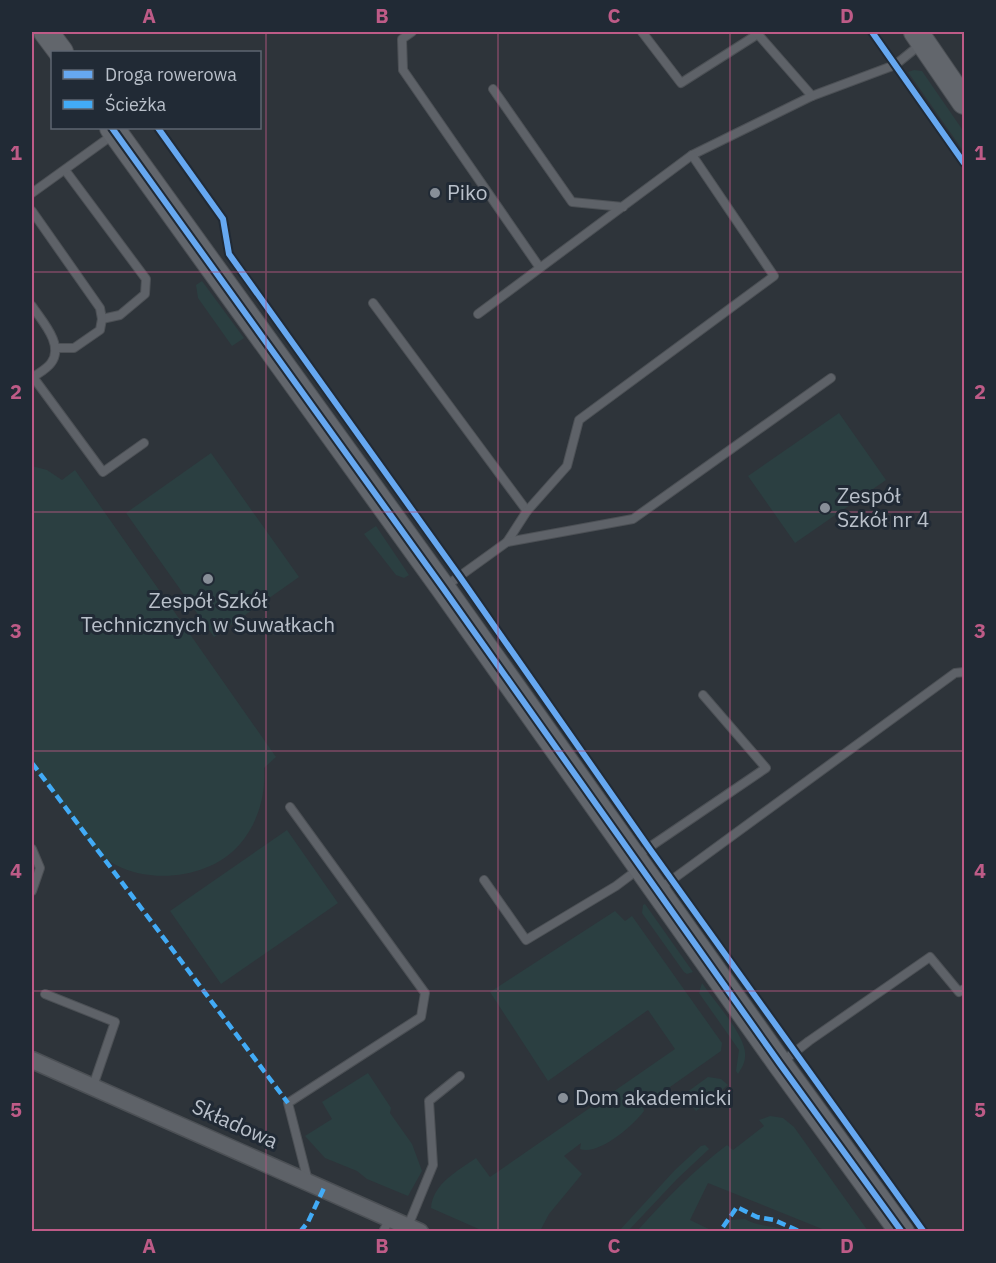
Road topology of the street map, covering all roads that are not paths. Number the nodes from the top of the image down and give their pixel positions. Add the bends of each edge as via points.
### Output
1 (46, 32) edge
2 (412, 32) edge
3 (642, 32) edge
4 (757, 33) edge
5 (920, 37) edge
6 (60, 51) edge
7 (493, 89) dead end
8 (812, 96) junction
9 (964, 102) edge
10 (114, 130) edge
11 (692, 155) junction
12 (65, 170) junction
13 (32, 193) edge
14 (623, 207) junction
15 (32, 211) edge
16 (540, 268) junction
17 (373, 303) dead end
18 (32, 306) edge
19 (478, 314) dead end
20 (102, 319) junction
21 (55, 348) junction
22 (32, 378) edge
23 (831, 378) dead end
24 (144, 443) dead end
25 (527, 511) junction
26 (507, 542) junction
27 (443, 588) junction
28 (964, 672) edge
29 (703, 695) dead end
30 (290, 807) dead end
31 (32, 849) edge
32 (637, 863) junction
33 (484, 880) dead end
34 (32, 891) edge
35 (657, 891) junction
36 (964, 989) edge
37 (45, 994) dead end
38 (32, 1059) edge
39 (780, 1064) junction
40 (460, 1076) dead end
41 (93, 1086) junction
42 (308, 1181) junction
43 (387, 1225) edge
44 (414, 1229) edge
45 (902, 1232) edge

1 - 6 street
2 - 16 lane via 402,39 403,70
3 - 4 lane via 681,83
4 - 8 lane
5 - 8 lane via 896,65
5 - 9 street
7 - 14 lane via 572,202
8 - 11 lane
10 - 12 lane
10 - 27 street
11 - 14 lane
11 - 25 lane via 774,276 579,420 567,466
12 - 13 lane
12 - 20 lane via 146,279 145,294 120,315
14 - 16 lane
15 - 20 lane via 100,308
16 - 19 lane
17 - 25 lane
18 - 21 lane via 51,334
20 - 21 lane via 100,330 74,348
21 - 22 lane via 52,362
22 - 24 lane via 103,472
23 - 26 lane via 633,519
25 - 26 lane
26 - 27 lane
27 - 32 street
28 - 35 lane via 955,673
29 - 32 lane via 766,768
30 - 42 lane via 425,993 422,1017 288,1103
31 - 34 lane via 40,868
32 - 33 lane via 616,886 526,940
32 - 35 street
35 - 39 street
36 - 39 lane via 959,992 930,957
37 - 41 lane via 115,1023
38 - 41 street, Składowa
39 - 45 street
40 - 44 lane via 429,1101 433,1165
41 - 42 street, Składowa
42 - 43 street, Składowa
43 - 44 street, Składowa

